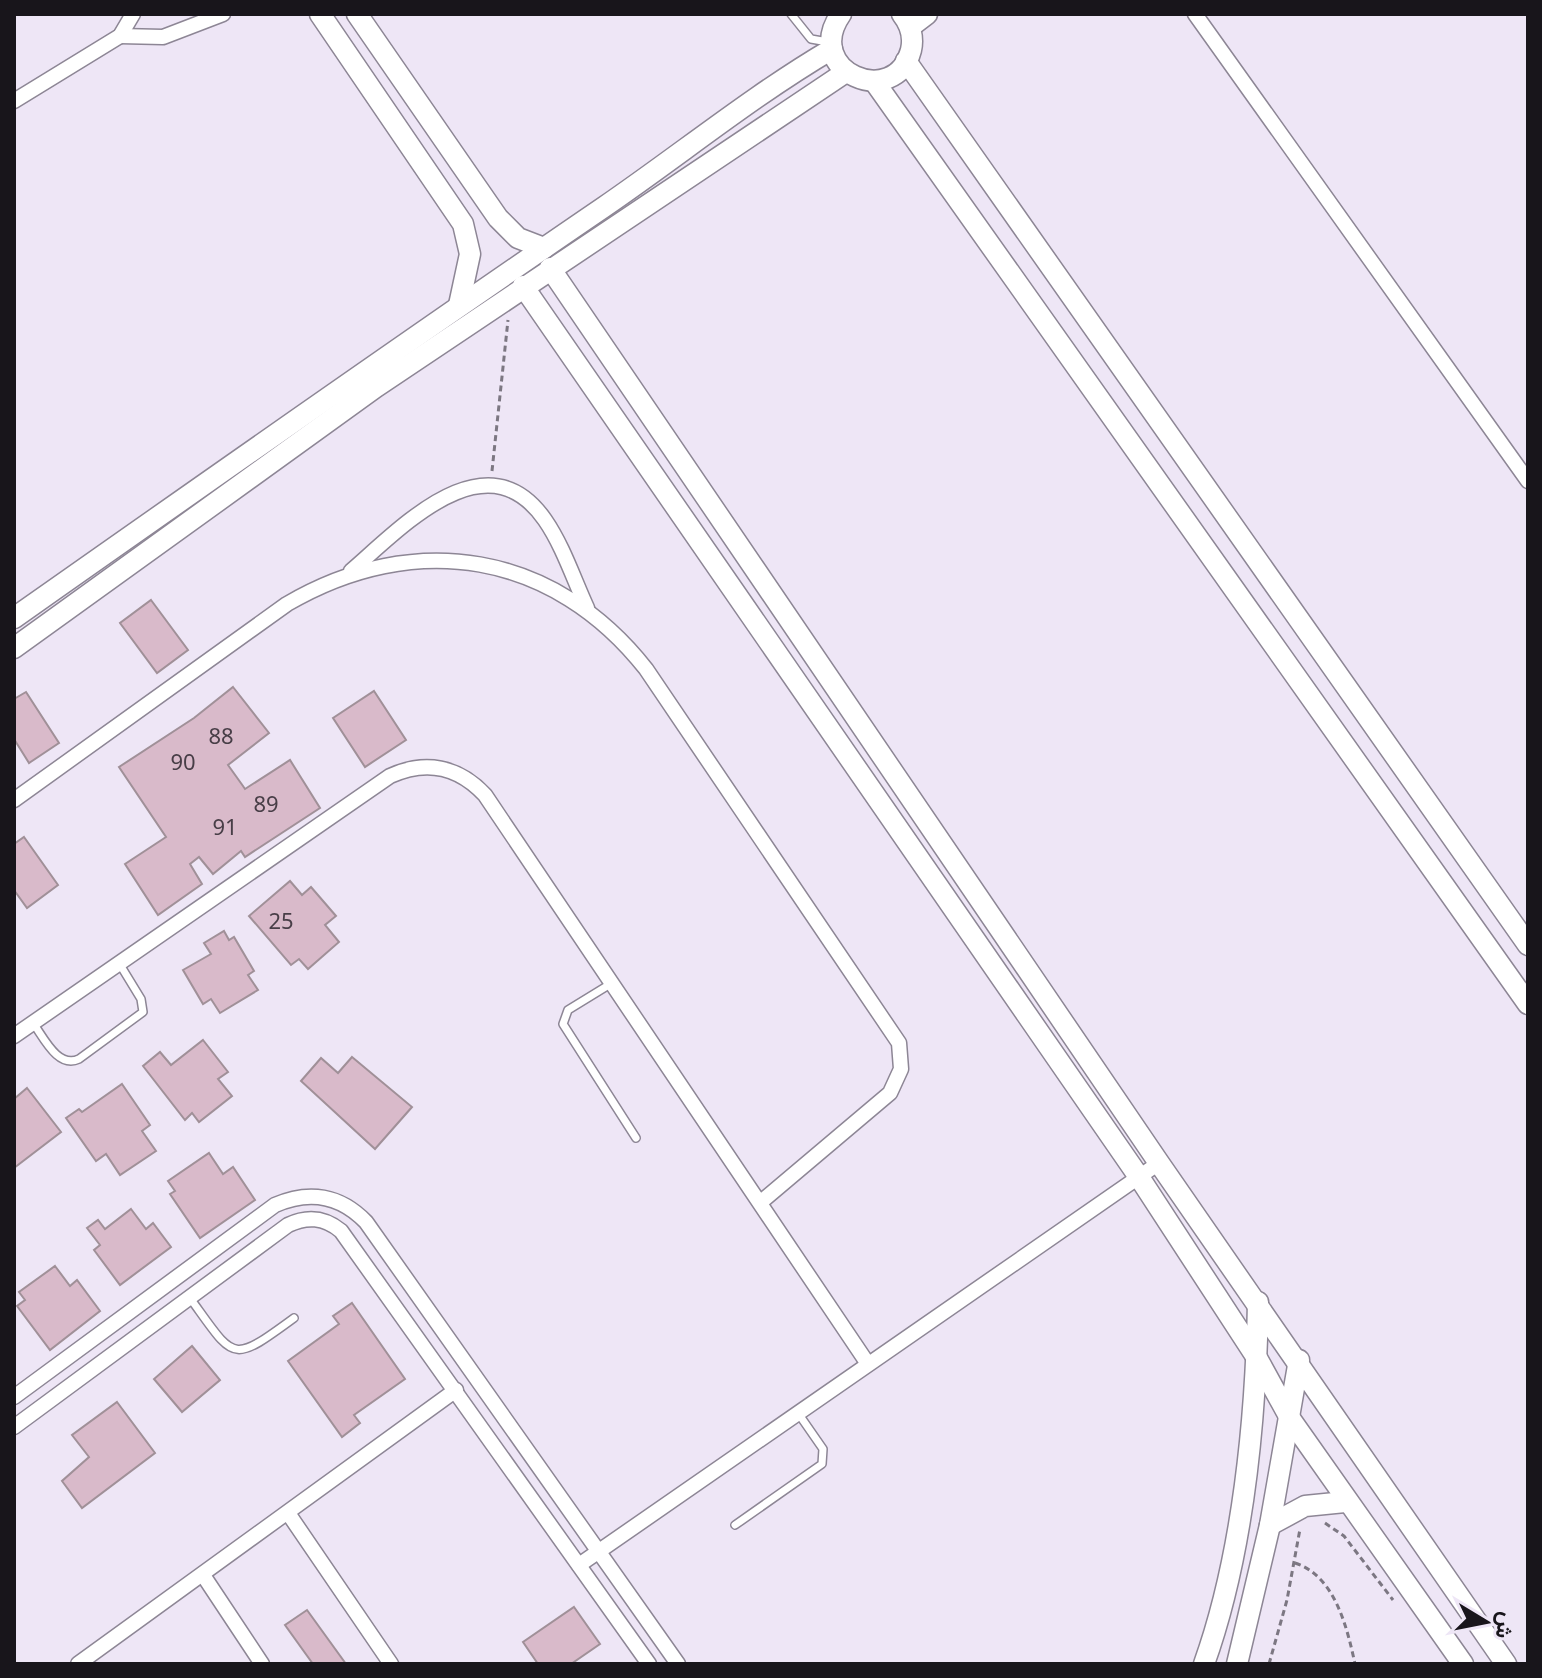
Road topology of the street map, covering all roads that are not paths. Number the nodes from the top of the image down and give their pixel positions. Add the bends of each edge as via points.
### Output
1 (133, 14) edge
2 (223, 14) edge
3 (320, 14) edge
4 (357, 14) edge
5 (791, 14) edge
6 (927, 14) edge
7 (1195, 14) edge
8 (906, 20) edge
9 (833, 29) edge
10 (120, 36) junction
11 (906, 61) junction
12 (846, 72) junction
13 (874, 81) junction
14 (14, 101) edge
15 (683, 153) junction
16 (697, 174) junction
17 (992, 185) junction
18 (962, 205) junction
19 (489, 206) junction
20 (463, 224) junction
21 (547, 258) junction
22 (517, 290) junction
23 (459, 305) junction
24 (370, 379) junction
25 (1528, 481) edge
26 (345, 576) junction
27 (587, 609) junction
28 (14, 618) edge
29 (14, 648) edge
30 (14, 800) edge
31 (1445, 828) junction
32 (1418, 848) junction
33 (1528, 945) edge
34 (118, 962) junction
35 (614, 982) junction
36 (1528, 1004) edge
37 (32, 1022) junction
38 (14, 1036) edge
39 (636, 1138) dead end
40 (1159, 1163) junction
41 (1139, 1177) junction
42 (761, 1202) junction
43 (190, 1298) junction
44 (1258, 1302) junction
45 (294, 1318) dead end
46 (1257, 1358) junction
47 (1299, 1360) junction
48 (868, 1364) junction
49 (456, 1390) junction
50 (14, 1397) edge
51 (798, 1413) junction
52 (1291, 1420) junction
53 (14, 1427) edge
54 (1345, 1502) junction
55 (288, 1513) junction
56 (735, 1525) dead end
57 (1270, 1525) junction
58 (599, 1551) junction
59 (579, 1565) junction
60 (203, 1575) junction
61 (78, 1664) edge
62 (262, 1664) edge
63 (391, 1664) edge
64 (649, 1664) edge
65 (678, 1664) edge
66 (1204, 1664) edge
67 (1237, 1664) edge
68 (1463, 1664) edge
69 (1506, 1664) edge

1 - 10 street
2 - 10 street via 163,37
3 - 20 street
4 - 19 street
5 - 9 lane via 811,39
6 - 8 street
7 - 25 street
8 - 11 street via 912,44
9 - 12 street
9 - 15 street via 782,78
10 - 14 street
11 - 13 street via 893,75
11 - 17 street
12 - 13 street
12 - 16 street
13 - 18 street
15 - 16 street
15 - 21 street
16 - 21 street
17 - 18 street
17 - 31 street
18 - 32 street
19 - 20 street
19 - 21 street via 518,238
20 - 23 street via 470,254
21 - 22 street
21 - 23 street
21 - 40 street
22 - 24 street
22 - 41 street
23 - 24 street
24 - 28 street
24 - 29 street
26 - 27 street via 410,561 463,562 541,582
26 - 27 street via 441,497 465,488 490,487 516,495 538,511
26 - 30 street via 287,604
27 - 42 street via 646,669 899,1043 901,1069 890,1093
31 - 32 street
31 - 33 street
32 - 36 street
34 - 35 street via 390,776 429,766 466,778 485,795
34 - 37 street
34 - 37 lane via 143,1005 134,1021 70,1063
35 - 39 lane via 568,1010 563,1024
35 - 42 street
37 - 38 street
40 - 41 street
40 - 44 street
41 - 46 street
41 - 48 street
42 - 48 street
43 - 45 lane via 226,1347 238,1351 251,1350
43 - 49 street via 288,1225 324,1220 341,1231
43 - 53 street
44 - 46 street
44 - 47 street
46 - 52 street
46 - 66 street via 1234,1547
47 - 52 street
47 - 69 street
48 - 51 street
49 - 55 street
49 - 59 street
50 - 58 street via 275,1205 300,1196 326,1197 348,1206 366,1222
51 - 56 lane via 823,1449 822,1464
51 - 58 street
52 - 54 street
52 - 57 street
54 - 57 street via 1305,1506
54 - 68 street
55 - 60 street
55 - 63 street
57 - 67 street
58 - 59 street
58 - 65 street
59 - 64 street
60 - 61 street
60 - 62 street

